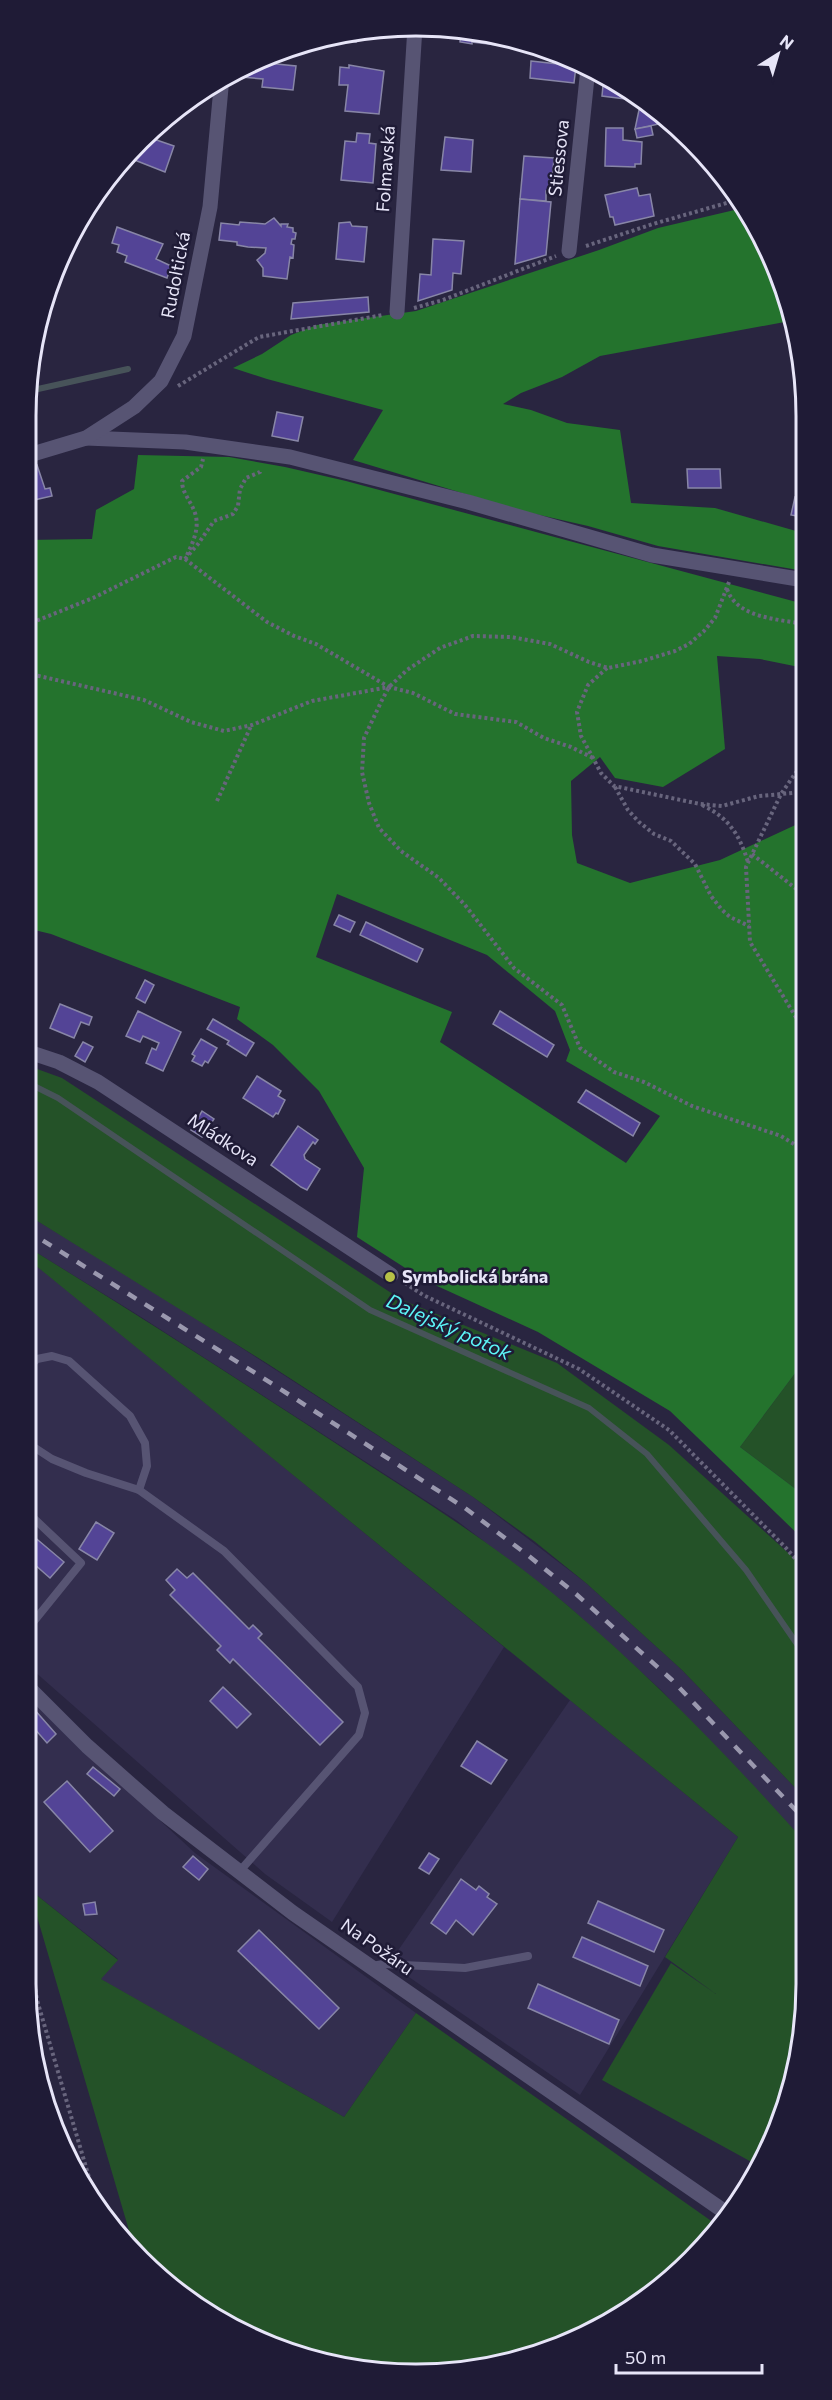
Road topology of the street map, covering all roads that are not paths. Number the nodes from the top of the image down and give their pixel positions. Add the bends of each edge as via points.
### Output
1 (414, 36) edge
2 (587, 77) edge
3 (221, 90) edge
4 (569, 251) road end
5 (397, 312) road end
6 (86, 438) junction
7 (36, 453) edge
8 (796, 579) edge
9 (36, 1054) edge
10 (391, 1275) road end
11 (36, 1360) edge
12 (36, 1449) edge
13 (139, 1490) junction
14 (36, 1520) edge
15 (36, 1619) edge
16 (36, 1695) edge
17 (239, 1872) junction
18 (528, 1956) dead end
19 (371, 1966) junction
20 (721, 2210) edge

1 - 5 street, Folmavská
2 - 4 street, Stiessova
3 - 6 street, Rudoltická via 210,207 184,336 161,381 134,407
6 - 7 street
6 - 8 street via 186,441 268,454 435,494 652,555
9 - 10 street, Mládkova via 98,1082
11 - 13 lane via 52,1356 69,1361 130,1416 145,1443 147,1466
12 - 13 lane via 86,1473
13 - 17 lane via 224,1551 358,1687 365,1713 359,1735
14 - 15 lane via 81,1563
16 - 17 street, Na Požáru via 163,1813
17 - 19 street, Na Požáru
18 - 19 lane via 465,1968
19 - 20 street, Na Požáru

